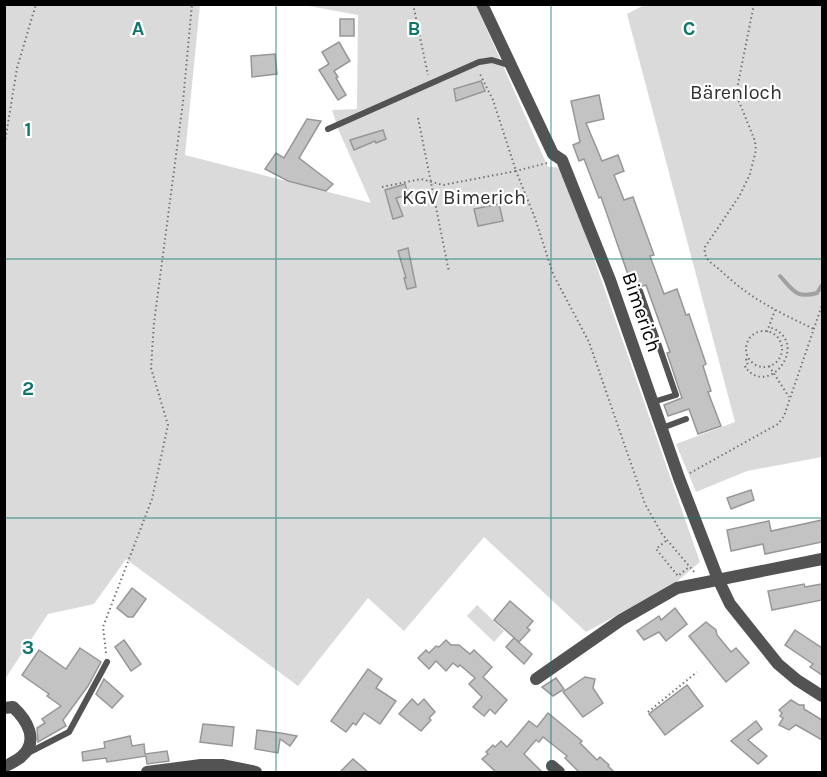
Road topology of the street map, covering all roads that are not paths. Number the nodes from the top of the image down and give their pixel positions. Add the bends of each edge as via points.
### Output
1 (482, 4) edge
2 (512, 66) junction
3 (328, 129) dead end
4 (640, 291) dead end
5 (652, 402) junction
6 (686, 419) dead end
7 (662, 428) junction
8 (822, 559) edge
9 (718, 579) junction
10 (107, 662) road end
11 (536, 679) dead end
12 (822, 696) edge
13 (4, 708) edge
14 (22, 756) junction
15 (4, 767) edge
16 (147, 772) edge
17 (256, 772) edge

1 - 2 street, Bimerich
2 - 3 lane via 492,60 475,64
2 - 5 street, Bimerich via 553,154 562,160 610,280
4 - 5 lane via 676,395
5 - 7 street, Bimerich
6 - 7 lane
7 - 9 street, Bimerich
8 - 9 street
9 - 11 street via 676,588 634,611
9 - 12 street, Bimerich via 730,604 778,664
10 - 14 lane via 69,732
13 - 14 street via 13,707 29,725 30,739
14 - 15 street
16 - 17 street via 223,765

